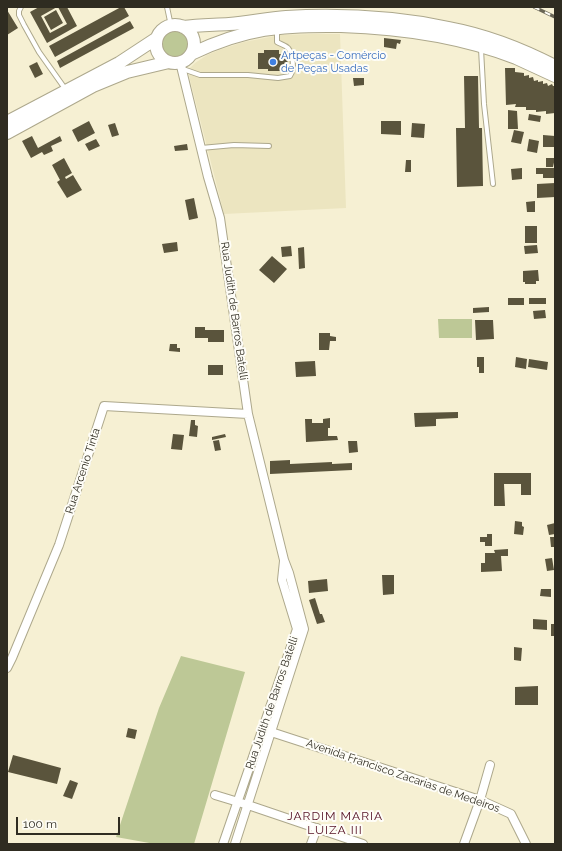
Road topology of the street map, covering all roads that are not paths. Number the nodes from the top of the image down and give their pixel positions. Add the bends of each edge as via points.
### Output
1 (21, 7) edge
2 (167, 7) edge
3 (171, 26) junction
4 (183, 27) junction
5 (276, 28) junction
6 (157, 38) junction
7 (481, 46) junction
8 (191, 54) junction
9 (177, 64) junction
10 (555, 66) edge
11 (555, 76) edge
12 (66, 90) junction
13 (7, 122) edge
14 (7, 133) edge
15 (269, 146) dead end
16 (201, 148) junction
17 (493, 184) dead end
18 (248, 414) junction
19 (284, 560) junction
20 (7, 668) edge
21 (263, 730) junction
22 (272, 732) junction
23 (490, 765) dead end
24 (215, 795) dead end
25 (480, 800) junction
26 (237, 802) junction
27 (248, 805) junction
28 (317, 828) junction
29 (224, 844) edge
30 (235, 844) edge
31 (311, 844) edge
32 (363, 844) edge
33 (464, 844) edge
34 (526, 844) edge

1 - 12 lane via 19,15 24,25 39,52
2 - 3 lane
3 - 4 main road
3 - 6 main road via 160,32
4 - 8 main road via 190,32 193,39 194,47
4 - 10 main road via 330,16 401,20 450,28 495,41
5 - 7 main road via 302,26 402,29
5 - 8 main road via 228,38
5 - 9 lane via 277,42 287,47 291,53 290,76 278,78 200,75
6 - 9 main road via 156,45 162,58
6 - 12 main road via 119,63
7 - 11 main road via 516,58
7 - 17 lane via 484,104
8 - 9 main road
9 - 14 main road via 127,72 93,86
9 - 16 street, Rua Judith de Barros Batelli
12 - 13 main road
15 - 16 lane via 234,145
16 - 18 street, Rua Judith de Barros Batelli via 220,218
18 - 19 street, Rua Judith de Barros Batelli
18 - 20 street, Rua Arcenio Tinta via 104,406 59,545
19 - 21 street, Rua Judith de Barros Batelli via 282,580 297,629
19 - 22 street, Rua Judith de Barros Batelli via 304,629
21 - 22 street, Avenida Francisco Zacarias de Medeiros
21 - 26 street, Rua Judith de Barros Batelli
22 - 25 street, Avenida Francisco Zacarias de Medeiros
22 - 27 street, Rua Judith de Barros Batelli
23 - 25 street
24 - 26 street
25 - 33 street
25 - 34 street, Avenida Francisco Zacarias de Medeiros via 511,814
26 - 27 street
26 - 29 street, Rua Judith de Barros Batelli
27 - 28 street
27 - 30 street, Rua Judith de Barros Batelli
28 - 31 street
28 - 32 street

